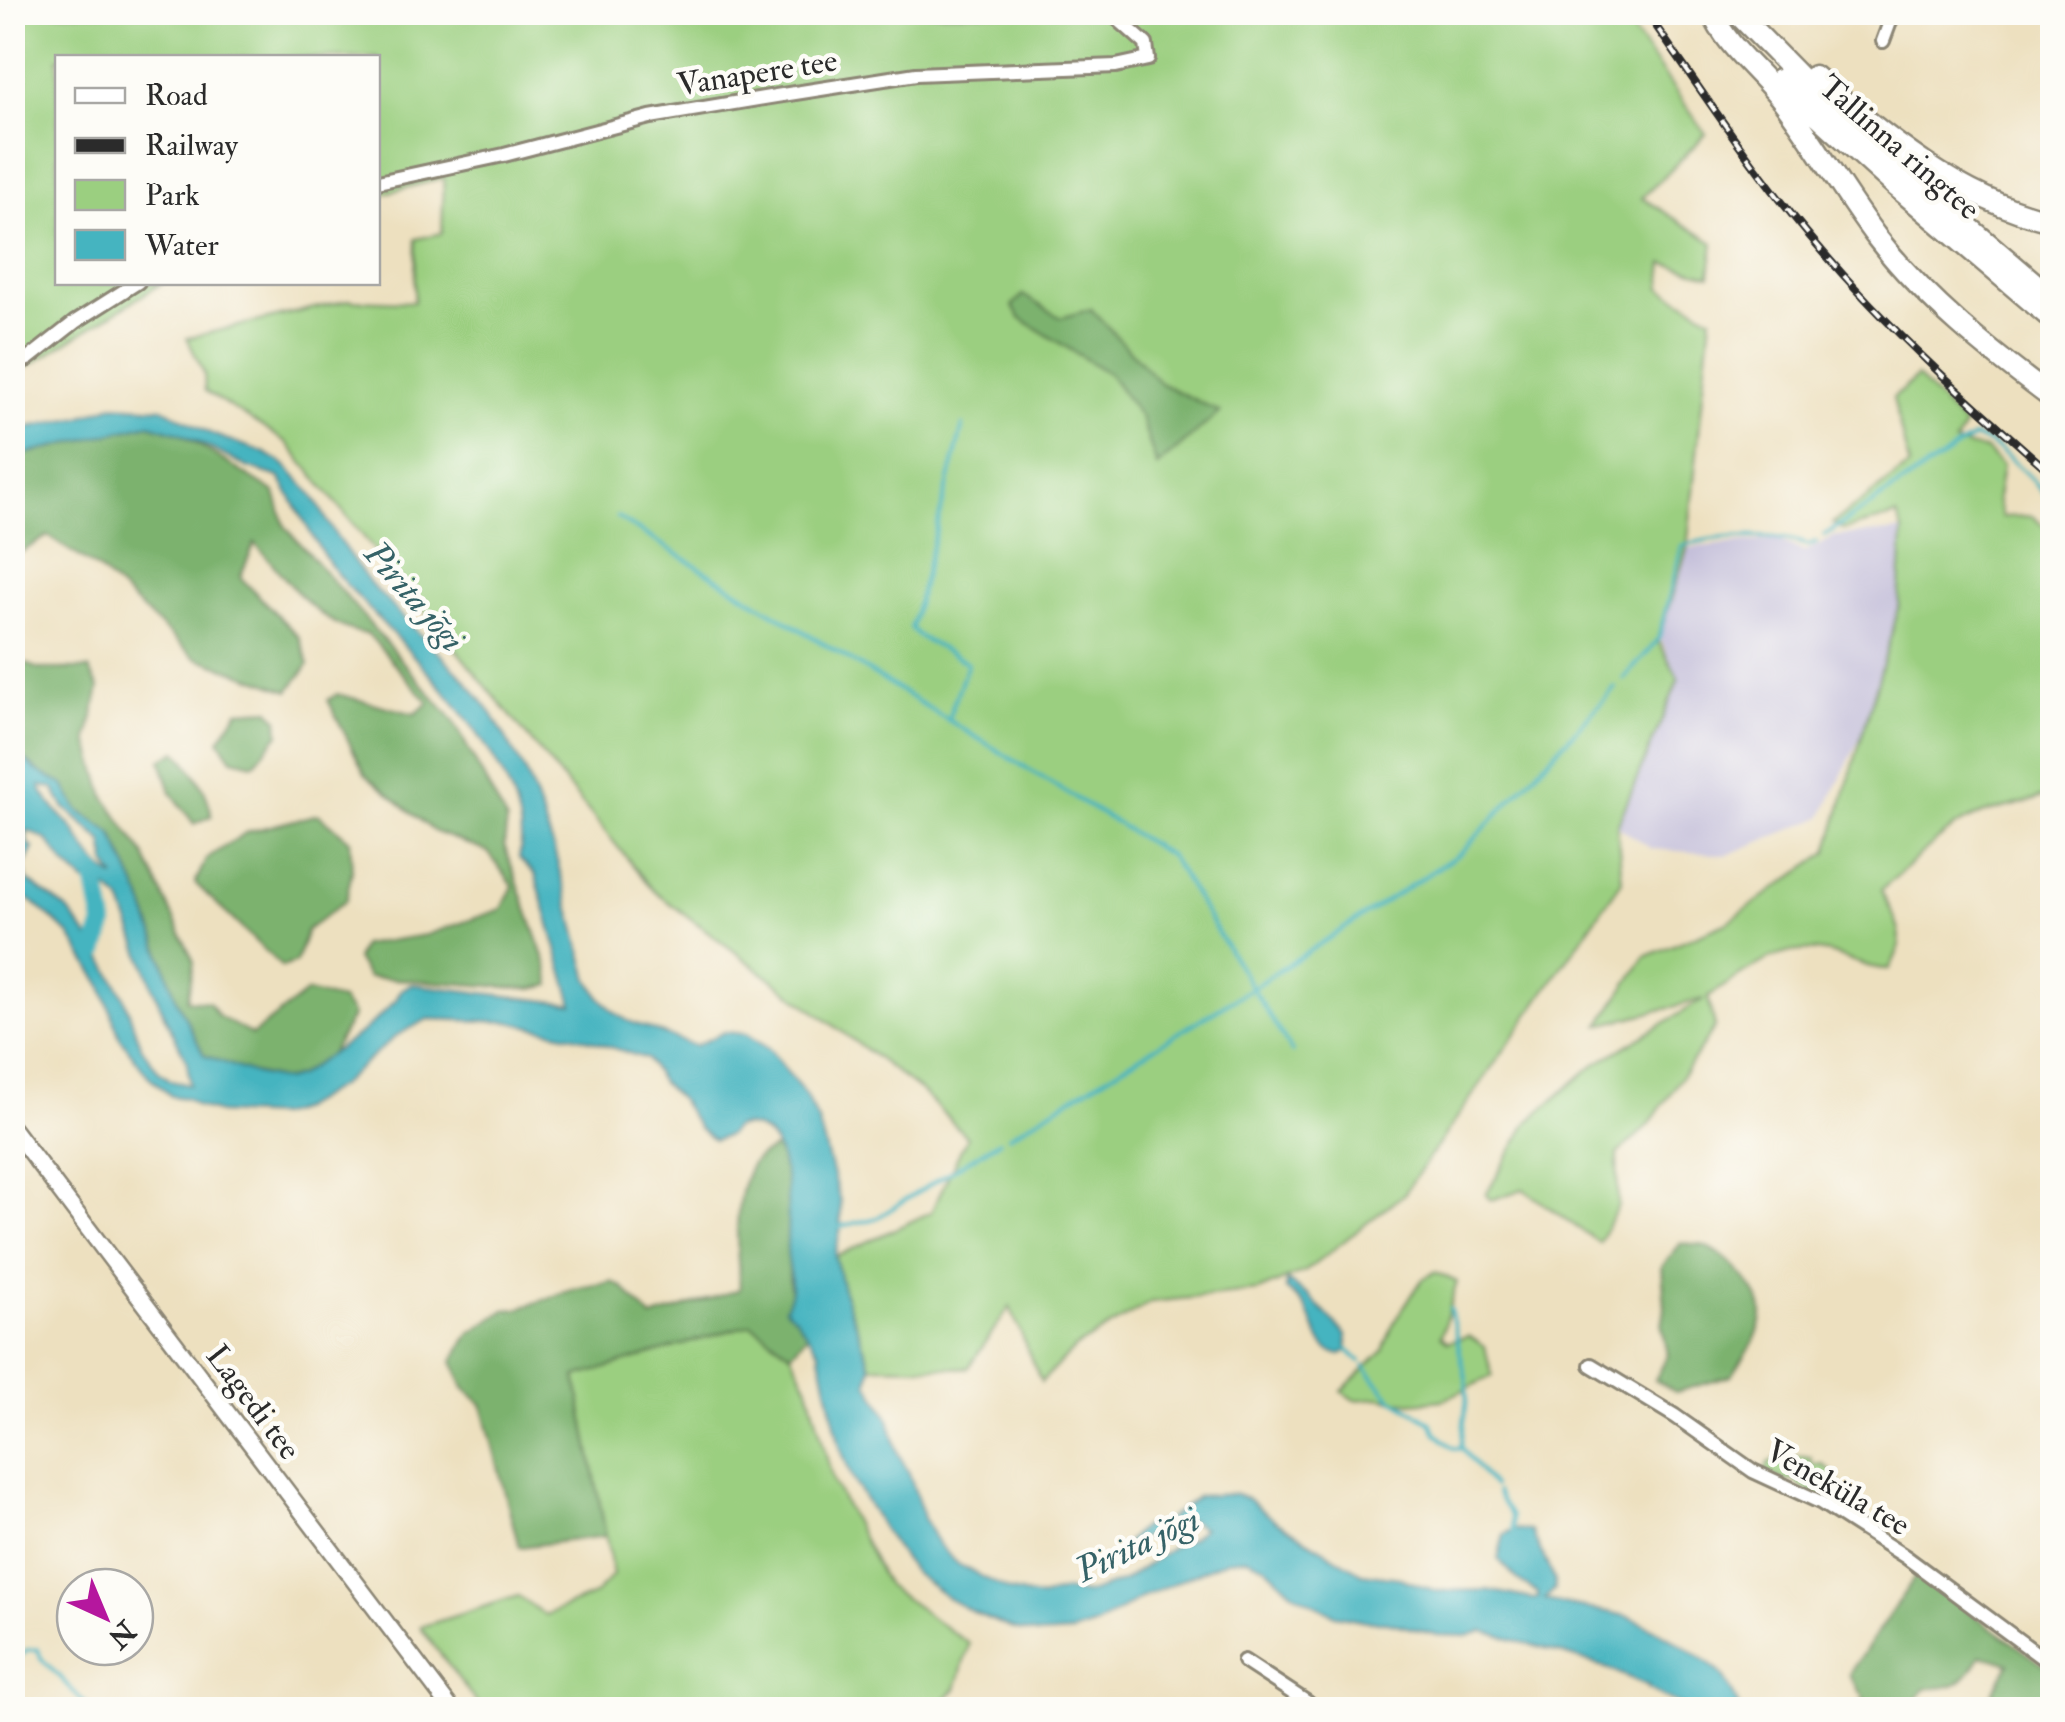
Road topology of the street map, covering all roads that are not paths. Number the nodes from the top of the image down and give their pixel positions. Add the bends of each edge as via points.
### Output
1 (1110, 12) edge
2 (1714, 12) edge
3 (1736, 12) edge
4 (1747, 12) edge
5 (1889, 12) edge
6 (1883, 42) dead end
7 (380, 182) edge
8 (2052, 221) edge
9 (133, 285) edge
10 (2052, 298) edge
11 (2052, 319) edge
12 (12, 365) edge
13 (2052, 398) edge
14 (12, 1128) edge
15 (1590, 1365) dead end
16 (1244, 1661) dead end
17 (2052, 1665) edge
18 (452, 1710) edge
19 (1310, 1710) edge

1 - 7 street, Vanapere tee via 1146,44 1148,58 1116,66 916,74 776,96 650,117
2 - 11 highway, Tallinna ringtee via 1823,122
2 - 13 highway via 1718,28 1780,97 1903,268 1960,325
3 - 10 highway, Tallinna ringtee via 1836,114
4 - 8 highway via 1819,81 1935,170 1992,204
5 - 6 street
9 - 12 street
14 - 18 street, Lagedi tee
15 - 17 street, Veneküla tee via 1753,1471 1820,1502 1906,1557
16 - 19 street

